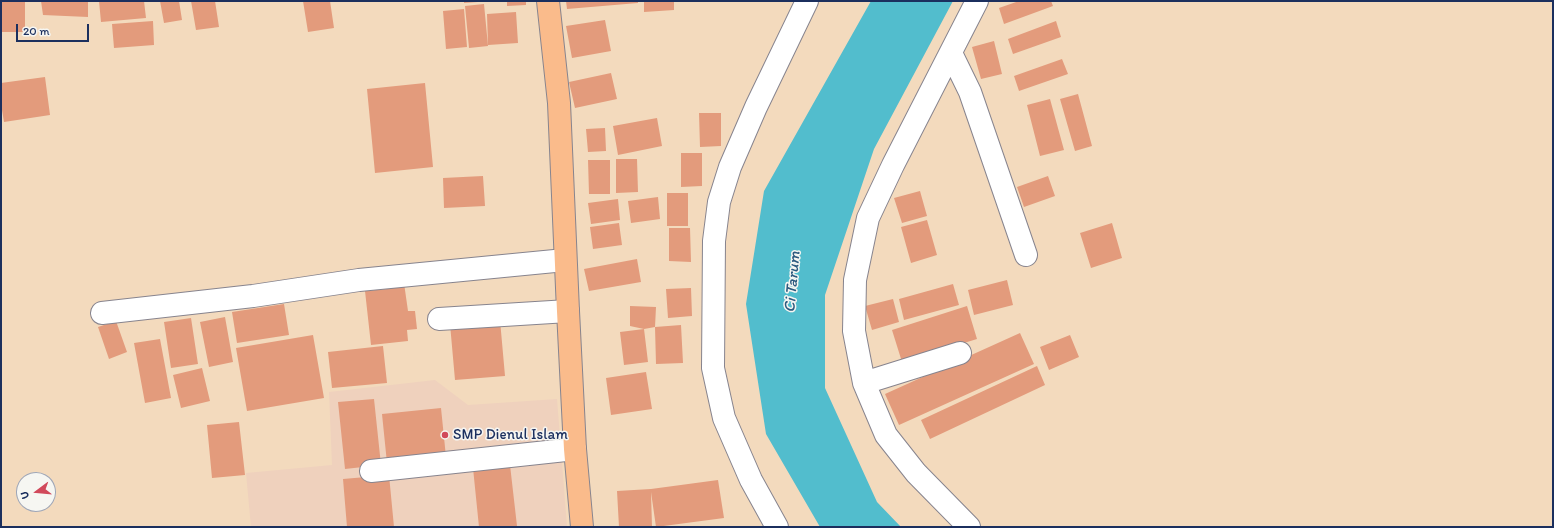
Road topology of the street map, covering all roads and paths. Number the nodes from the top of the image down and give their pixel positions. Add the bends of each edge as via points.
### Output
1 (548, 1) edge
2 (807, 1) edge
3 (977, 1) edge
4 (951, 53) junction
5 (1026, 255) dead end
6 (565, 260) junction
7 (568, 311) junction
8 (102, 313) dead end
9 (440, 319) dead end
10 (960, 353) dead end
11 (864, 383) junction
12 (575, 449) junction
13 (371, 471) dead end
14 (582, 527) edge
15 (777, 527) edge
16 (969, 527) edge

1 - 6 main road via 559,103
2 - 15 street via 730,167 719,202 714,241 713,368 724,418 748,473
3 - 4 street
4 - 5 street via 970,92
4 - 11 street via 868,218 855,280 854,331
6 - 7 main road
6 - 8 street via 359,280 253,296
7 - 9 street
7 - 12 main road
10 - 11 street
11 - 16 street via 886,435 916,473
12 - 13 street
12 - 14 main road

